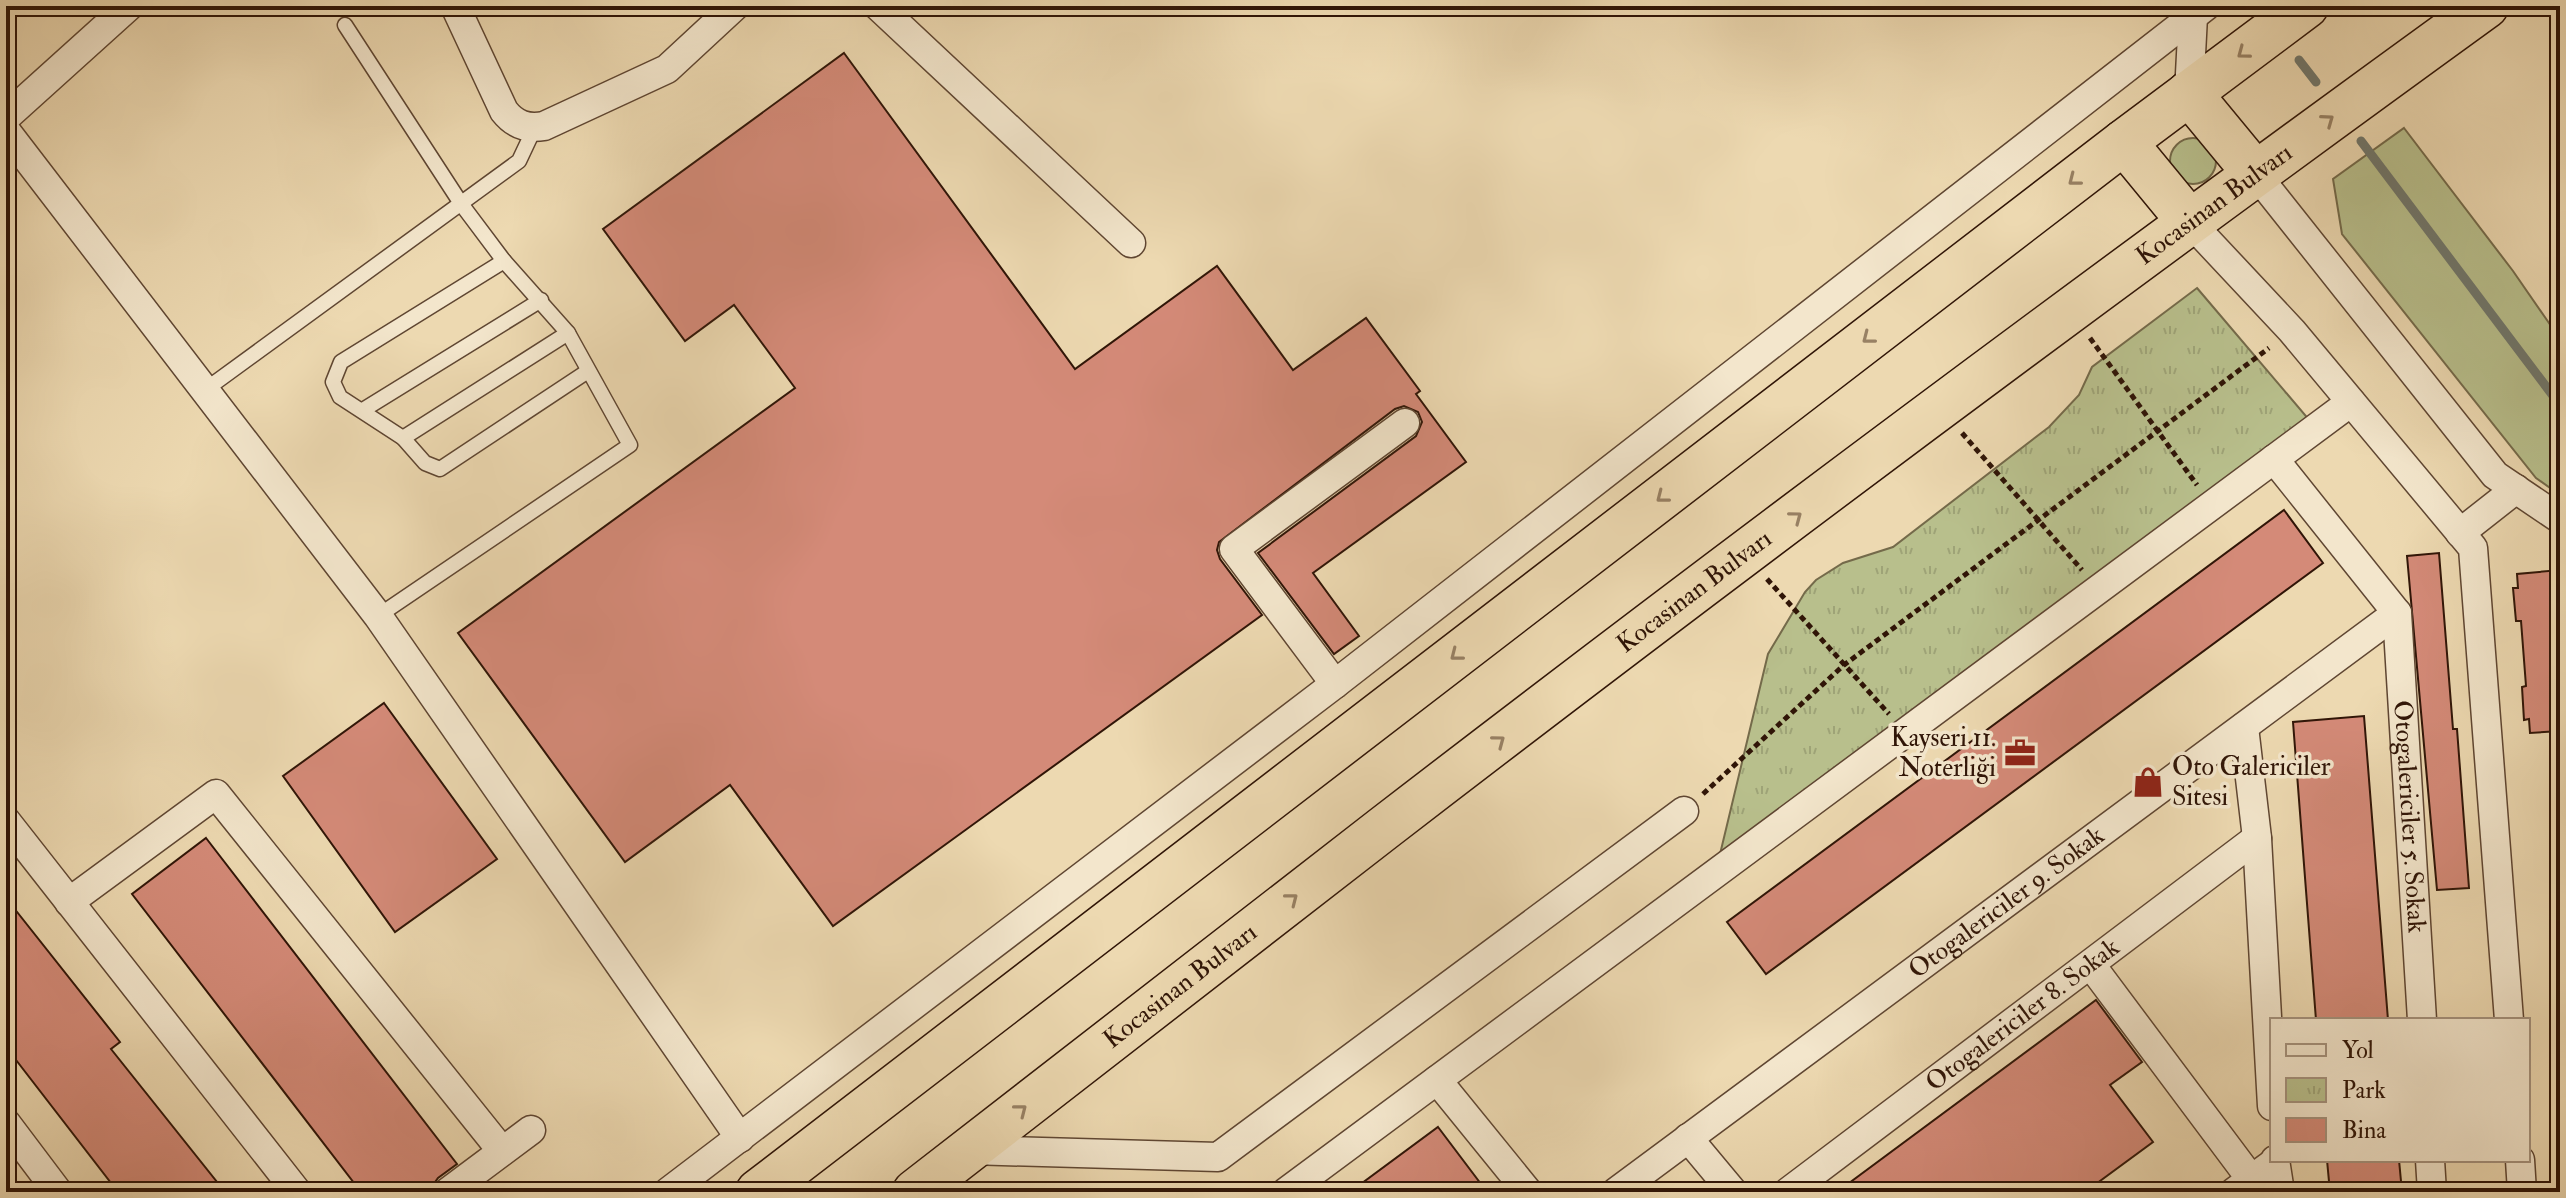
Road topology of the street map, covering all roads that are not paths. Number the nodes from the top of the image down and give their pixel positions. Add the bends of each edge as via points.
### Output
1 (129, 6) edge
2 (455, 6) edge
3 (735, 6) edge
4 (878, 6) edge
5 (2306, 6) edge
6 (2486, 6) edge
7 (2195, 9) edge
8 (345, 25) dead end
9 (2189, 93) junction
10 (6, 117) edge
11 (535, 127) junction
12 (6, 131) edge
13 (2124, 142) junction
14 (2255, 173) junction
15 (462, 205) junction
16 (2189, 221) junction
17 (1131, 243) dead end
18 (504, 261) junction
19 (541, 300) junction
20 (568, 333) junction
21 (588, 371) junction
22 (205, 390) junction
23 (2351, 402) junction
24 (363, 410) junction
25 (1405, 423) dead end
26 (403, 438) junction
27 (2274, 459) junction
28 (2516, 489) junction
29 (2560, 519) edge
30 (2460, 533) junction
31 (2397, 613) junction
32 (378, 616) junction
33 (1335, 684) junction
34 (2244, 727) junction
35 (1684, 811) road end
36 (6, 821) edge
37 (2257, 838) junction
38 (69, 902) junction
39 (2091, 965) junction
40 (2422, 1018) edge
41 (2509, 1018) edge
42 (2270, 1070) edge
43 (1437, 1080) junction
44 (6, 1123) edge
45 (531, 1130) dead end
46 (740, 1138) junction
47 (1688, 1138) junction
48 (969, 1150) junction
49 (502, 1151) junction
50 (2274, 1162) edge
51 (2275, 1162) edge
52 (2430, 1162) edge
53 (2520, 1162) edge
54 (2243, 1186) edge
55 (1290, 1191) edge
56 (58, 1192) edge
57 (297, 1192) edge
58 (448, 1192) edge
59 (668, 1192) edge
60 (758, 1192) edge
61 (915, 1192) edge
62 (1528, 1192) edge
63 (1616, 1192) edge
64 (1733, 1192) edge
65 (1788, 1192) edge
66 (2280, 1192) edge
67 (2432, 1192) edge
68 (2522, 1192) edge

1 - 10 street
2 - 11 street via 504,111 517,123
3 - 11 street via 667,69
4 - 17 street
5 -> 9 highway
14 -> 6 highway, Kocasinan Bulvarı
7 - 9 street
7 - 33 street
8 - 15 lane
9 - 13 highway
9 - 14 highway
11 - 15 lane via 519,161
12 - 22 street
13 - 16 highway
13 -> 60 highway
14 - 16 highway, Kocasinan Bulvarı
14 - 28 street via 2495,475
15 - 18 lane
15 - 22 lane
16 - 23 street
48 -> 16 highway, Kocasinan Bulvarı via 1398,817
18 - 19 lane
18 - 24 lane via 341,362 333,382 340,397
19 - 20 lane
19 - 24 lane
20 - 21 lane
20 - 26 lane
21 - 26 lane via 440,469 425,463
21 - 32 lane via 630,445
22 - 32 street
23 - 27 street
23 - 30 street
24 - 26 lane
25 - 33 street via 1234,549
27 - 31 street
27 - 43 street
28 - 29 street
28 - 30 street
30 - 41 street via 2473,548
31 - 34 street, Otogalericiler 9. Sokak
31 - 40 street, Otogalericiler 5. Sokak
32 - 46 street
33 - 46 street
34 - 37 street
34 - 47 street, Otogalericiler 9. Sokak
35 - 48 street via 1218,1157
36 - 38 street
37 - 39 street, Otogalericiler 8. Sokak
37 - 42 street
38 - 49 street via 216,794
38 - 57 street
39 - 54 street
39 - 65 street, Otogalericiler 8. Sokak
43 - 55 street
43 - 62 street
44 - 56 street
45 - 49 street
46 - 59 street
47 - 63 street, Otogalericiler 9. Sokak
47 - 64 street
48 - 61 highway, Kocasinan Bulvarı
49 - 58 street
50 - 54 street
51 - 66 street
52 - 67 street
53 - 68 street

